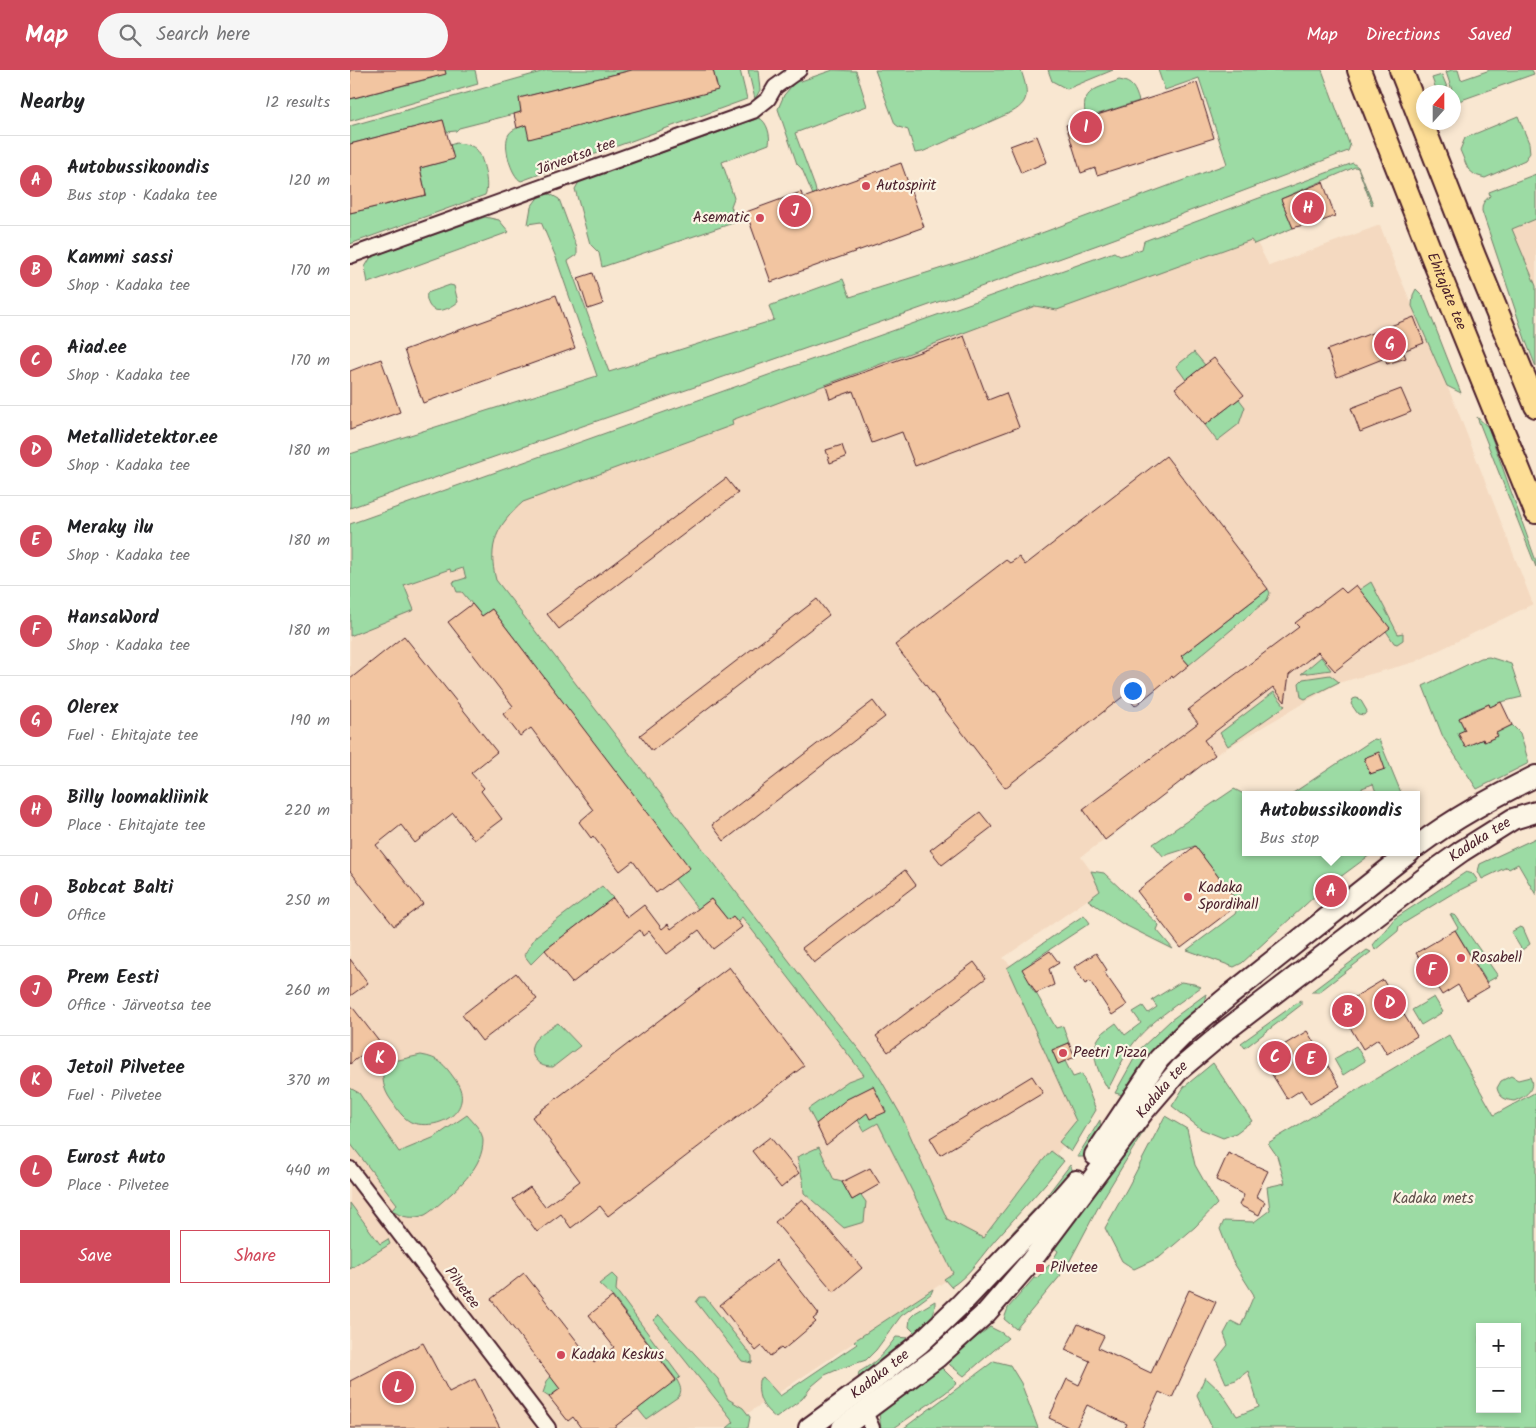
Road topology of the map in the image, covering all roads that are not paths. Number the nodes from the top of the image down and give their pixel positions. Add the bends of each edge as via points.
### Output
1 (799, 70) edge
2 (1359, 70) edge
3 (1401, 70) edge
4 (350, 256) edge
5 (1536, 406) edge
6 (1536, 512) edge
7 (1536, 776) edge
8 (1536, 803) edge
9 (1536, 812) edge
10 (1536, 816) edge
11 (1513, 819) junction
12 (1420, 844) edge
13 (1405, 856) edge
14 (1266, 967) junction
15 (1230, 995) junction
16 (1268, 999) junction
17 (1225, 1031) junction
18 (350, 1169) edge
19 (979, 1285) junction
20 (986, 1313) junction
21 (866, 1386) junction
22 (869, 1420) edge
23 (548, 1428) edge
24 (809, 1428) edge
25 (842, 1428) edge

1 - 4 street, Järveotsa tee via 775,87 768,99 753,111
2 - 6 main road, Ehitajate tee
3 - 5 main road
7 - 12 main road, Kadaka tee via 1478,805
8 - 11 main road
9 - 11 main road, Kadaka tee
10 - 11 main road
11 - 16 main road, Kadaka tee via 1434,871
13 - 14 main road, Kadaka tee
14 - 15 main road, Kadaka tee
14 - 16 main road via 1261,989
15 - 17 main road via 1231,1011
15 - 19 main road, Kadaka tee via 1159,1059 1086,1170
16 - 17 main road, Kadaka tee
17 - 20 main road, Kadaka tee via 1160,1090 1031,1261
18 - 23 street, Pilvetee
19 - 20 main road via 976,1297
19 - 21 main road, Kadaka tee via 912,1350
20 - 22 main road, Kadaka tee
21 - 22 main road via 862,1405
21 - 24 main road, Kadaka tee
22 - 25 main road, Kadaka tee

